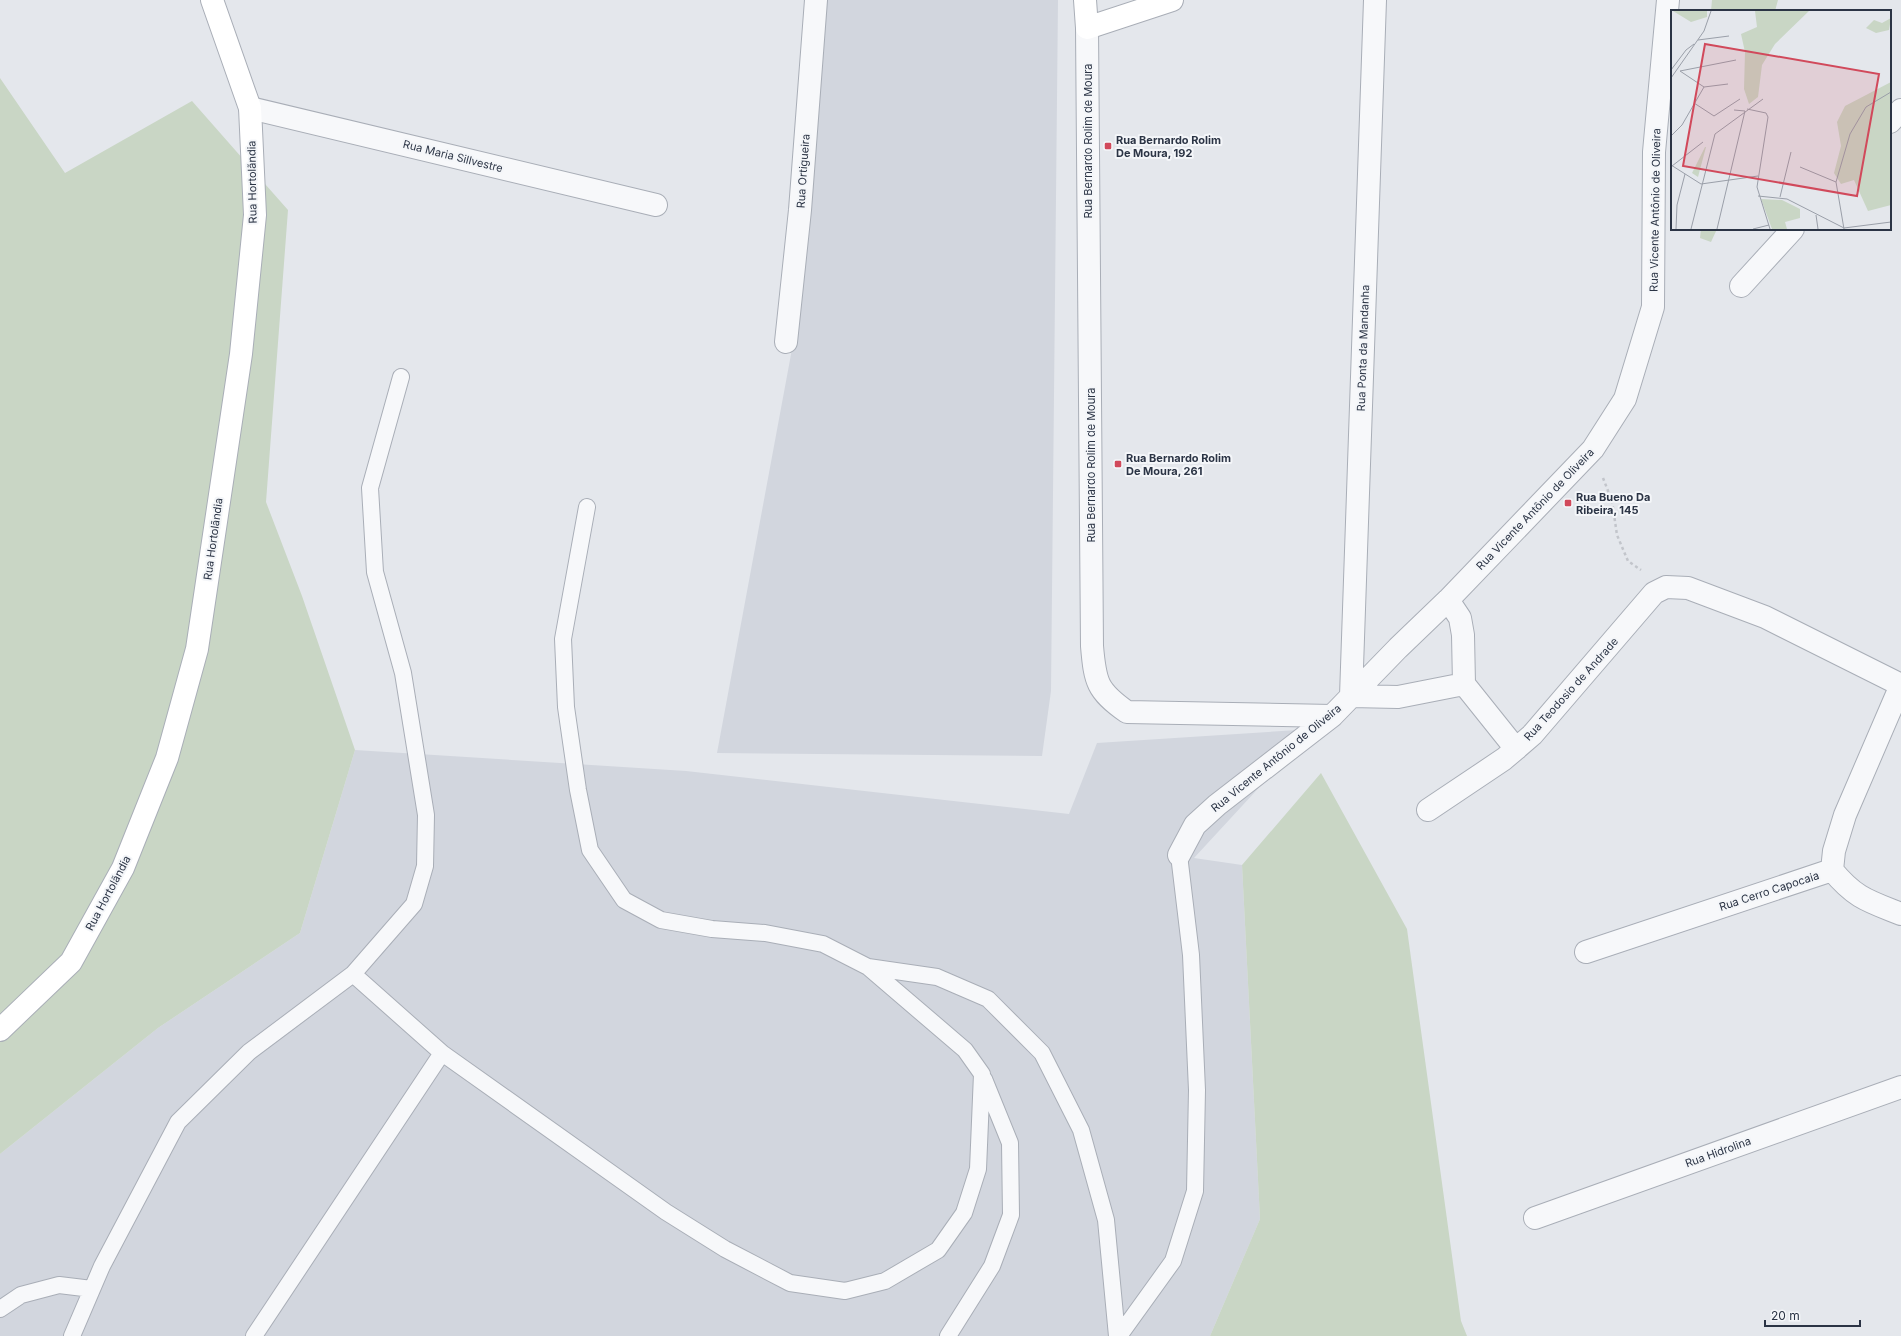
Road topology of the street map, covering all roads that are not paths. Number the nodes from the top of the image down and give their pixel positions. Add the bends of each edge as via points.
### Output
1 (212, 0) edge
2 (816, 0) edge
3 (1085, 0) edge
4 (1172, 0) edge
5 (1375, 0) edge
6 (1668, 0) edge
7 (1087, 28) junction
8 (250, 108) junction
9 (1901, 110) edge
10 (1891, 121) edge
11 (656, 205) dead end
12 (1792, 230) edge
13 (1741, 286) dead end
14 (786, 342) dead end
15 (401, 377) dead end
16 (587, 507) dead end
17 (1448, 600) junction
18 (1464, 684) junction
19 (1901, 685) edge
20 (1351, 696) junction
21 (1332, 716) junction
22 (1516, 749) junction
23 (1428, 810) dead end
24 (1178, 855) joint
25 (1832, 870) junction
26 (1901, 914) edge
27 (1586, 952) dead end
28 (868, 967) junction
29 (353, 974) junction
30 (0, 1030) edge
31 (442, 1053) junction
32 (982, 1074) junction
33 (1901, 1087) edge
34 (1535, 1218) dead end
35 (92, 1289) junction
36 (0, 1309) edge
37 (72, 1336) edge
38 (254, 1336) edge
39 (948, 1336) edge
40 (1118, 1336) edge

1 - 8 street, Rua Hortolãndia
2 - 14 street, Rua Ortigueira via 800,210
3 - 7 street, Rua Bernardo Rolim de Moura
4 - 7 street
5 - 20 street, Rua Ponta da Mandanha
6 - 17 street, Rua Vicente Antônio de Oliveira via 1654,152 1653,307 1625,399 1593,449
7 - 21 street, Rua Bernardo Rolim de Moura via 1092,646 1095,675 1107,698 1127,712
8 - 11 street, Rua Maria Sillvestre
8 - 30 street, Rua Hortolãndia via 255,215 241,354 197,649 167,758 123,868 71,962
9 - 10 street
12 - 13 street
15 - 29 lane via 370,488 376,572 403,673 426,815 425,866 414,904
16 - 28 lane via 563,639 566,707 590,850 624,900 661,920 823,944
17 - 18 street via 1460,618
17 - 20 street, Rua Vicente Antônio de Oliveira
18 - 20 street via 1398,697
18 - 22 street
19 - 22 street, Rua Teodosio de Andrade via 1765,618 1688,588 1666,587 1654,593 1582,679 1532,735
19 - 25 street, Rua Cerro Capocaia via 1845,815 1834,851
20 - 21 street, Rua Vicente Antônio de Oliveira
21 - 24 street, Rua Vicente Antônio de Oliveira via 1217,805 1195,825
22 - 23 street, Rua Teodosio de Andrade
24 - 40 lane via 1191,955 1197,1090 1194,1191 1173,1260
25 - 26 street via 1845,886 1860,897
25 - 27 street, Rua Cerro Capocaia
28 - 32 lane via 965,1050
28 - 40 lane via 937,977 988,999 1042,1053 1081,1130 1106,1220
29 - 31 lane
29 - 35 lane via 249,1052 178,1122
31 - 32 lane via 666,1212 725,1249 790,1283 845,1291 885,1281 938,1250 964,1213 978,1169
31 - 38 lane
32 - 39 lane via 1010,1143 1011,1215 992,1266
33 - 34 street, Rua Hidrolina
35 - 36 lane via 59,1285 21,1294
35 - 37 lane

